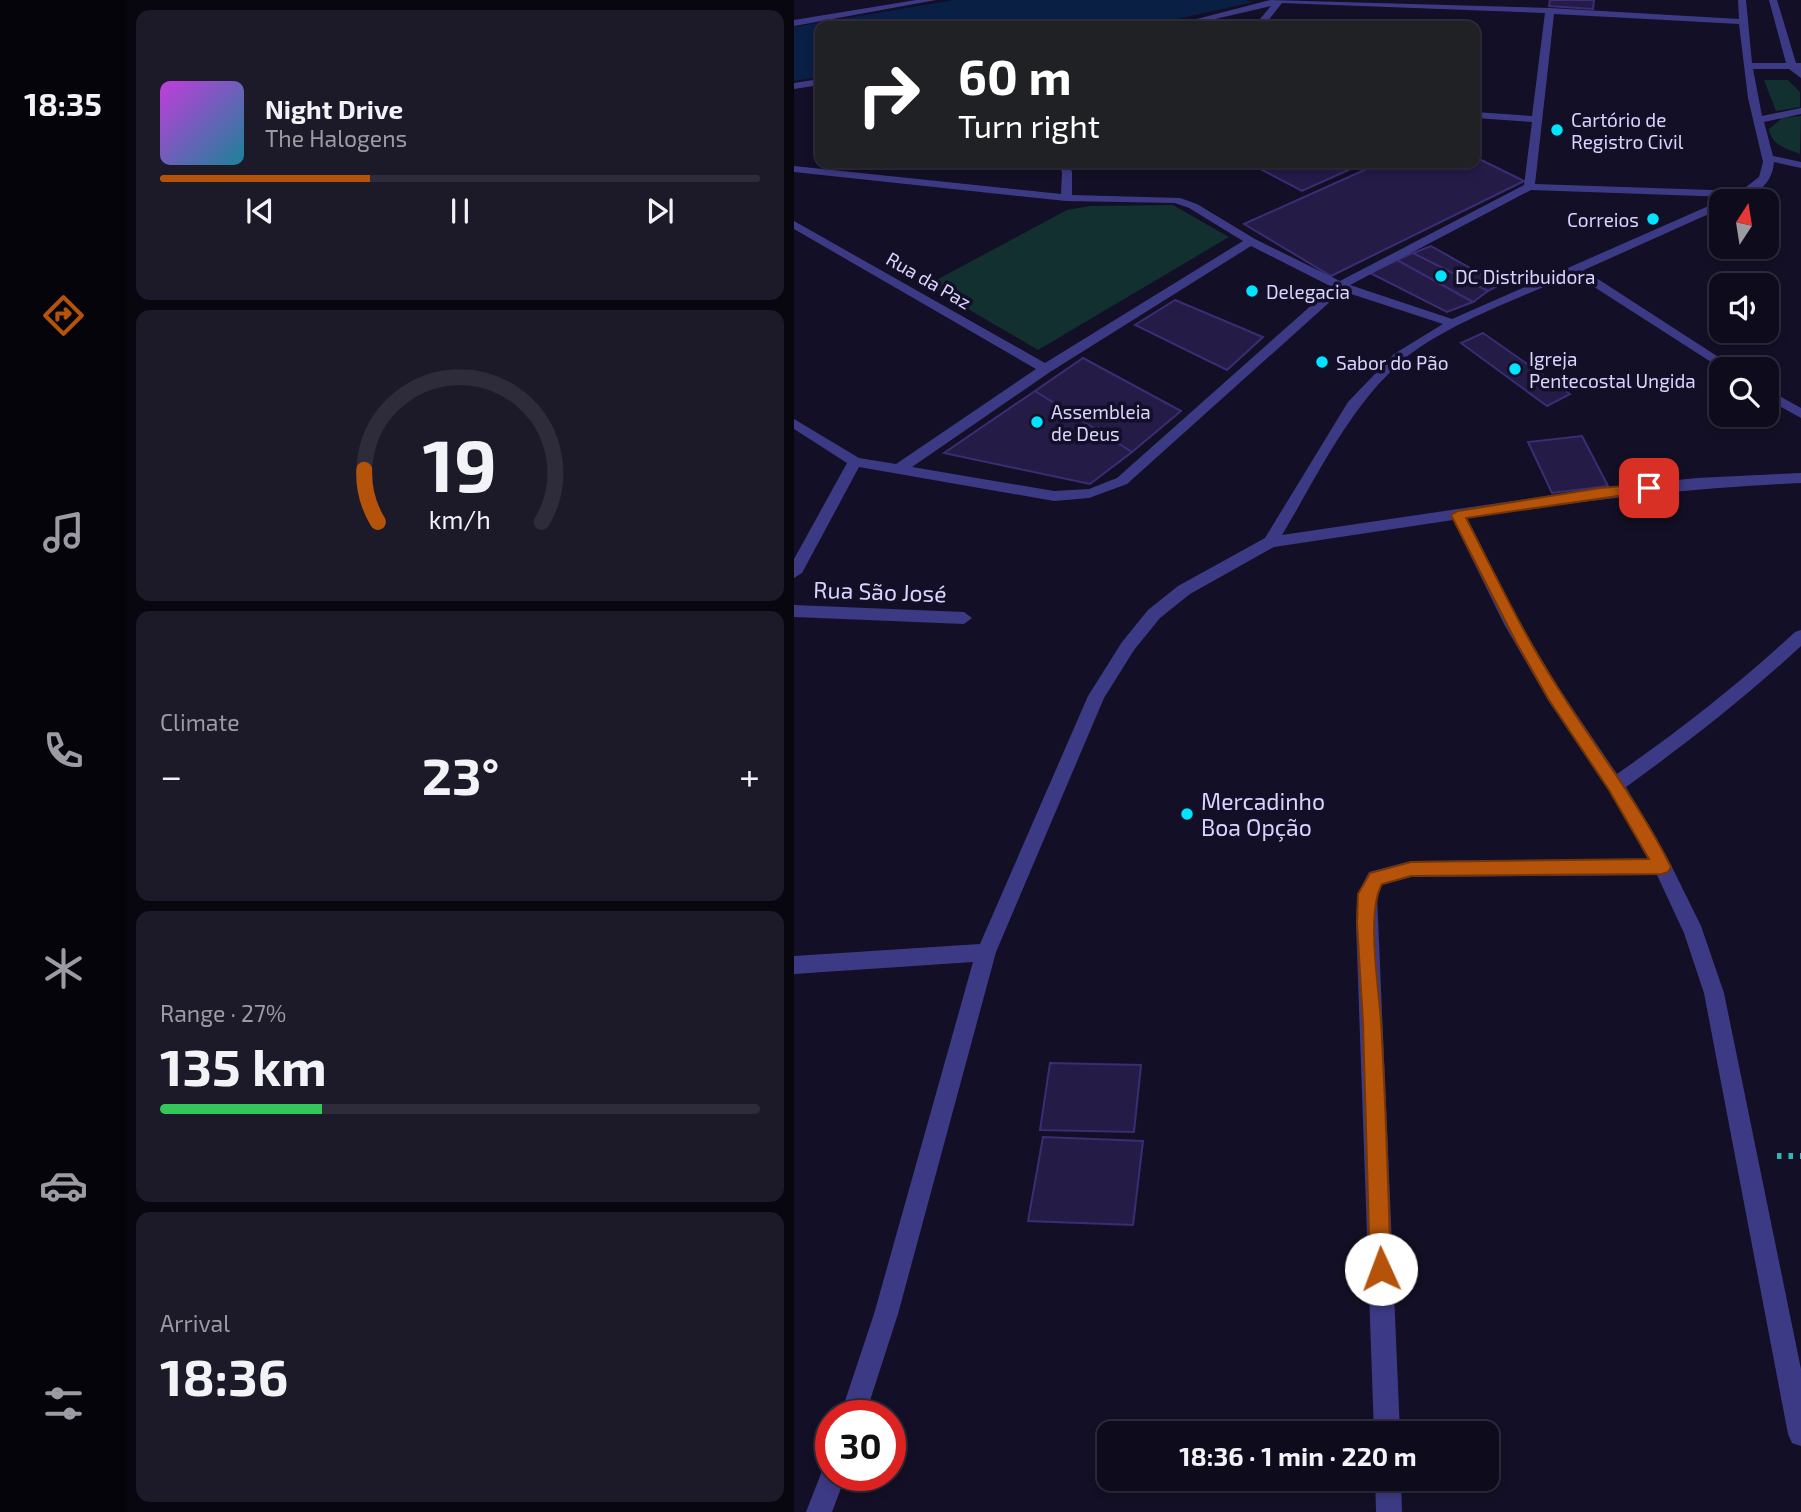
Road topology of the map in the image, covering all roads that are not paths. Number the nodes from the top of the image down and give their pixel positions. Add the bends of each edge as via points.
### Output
1 (932, 0) edge
2 (1274, 0) edge
3 (1742, 0) edge
4 (1773, 0) edge
5 (1279, 1) edge
6 (1550, 11) junction
7 (1196, 21) edge
8 (1263, 21) edge
9 (1743, 22) junction
10 (794, 23) edge
11 (1748, 66) junction
12 (1796, 66) edge
13 (1800, 75) edge
14 (815, 83) edge
15 (794, 86) edge
16 (1800, 111) edge
17 (1480, 115) edge
18 (1538, 118) junction
19 (1758, 120) junction
20 (1769, 158) junction
21 (1800, 164) edge
22 (1065, 168) edge
23 (794, 169) edge
24 (1529, 187) junction
25 (1752, 189) edge
26 (1709, 193) edge
27 (1066, 198) junction
28 (1709, 210) edge
29 (794, 224) edge
30 (1251, 241) junction
31 (1573, 268) junction
32 (1340, 286) junction
33 (1453, 323) junction
34 (1711, 357) edge
35 (1044, 369) junction
36 (1779, 401) edge
37 (1800, 414) edge
38 (794, 423) edge
39 (855, 462) junction
40 (898, 470) junction
41 (1800, 478) edge
42 (1458, 515) junction
43 (1271, 541) junction
44 (794, 573) edge
45 (794, 611) edge
46 (964, 618) dead end
47 (1800, 636) edge
48 (1615, 785) junction
49 (1662, 867) junction
50 (986, 952) junction
51 (794, 965) edge
52 (857, 1400) edge
53 (1387, 1421) edge
54 (1800, 1434) edge
55 (827, 1491) edge
56 (1389, 1491) edge
57 (818, 1512) edge
58 (1390, 1512) edge

1 - 10 street via 834,11
2 - 5 street
3 - 9 street
4 - 12 street
5 - 6 street
5 - 7 street
5 - 8 street
6 - 9 street via 1639,12
6 - 18 street
9 - 11 street
11 - 12 street
11 - 19 street
12 - 13 street
14 - 15 street
16 - 19 street
17 - 18 street
18 - 24 street
19 - 20 street
20 - 21 street
20 - 25 street via 1768,172
22 - 27 street
23 - 27 street
24 - 26 street
24 - 32 street
27 - 30 street via 1176,200
28 - 31 street
29 - 35 street, Rua da Paz
30 - 32 street
30 - 35 street
31 - 33 street
31 - 34 street
32 - 33 street
32 - 40 street via 1122,481 1098,494 1054,496
33 - 43 street via 1399,357 1353,405
35 - 40 street
36 - 37 street
38 - 39 street
39 - 40 street
39 - 44 street
41 - 42 street via 1600,493
42 - 43 street
42 - 48 street via 1522,641
43 - 50 street via 1184,590 1154,614 1128,646 1096,696
45 - 46 street, Rua São José
47 - 48 street via 1700,725
48 - 49 street
49 - 53 street via 1411,869 1376,878 1367,894
49 - 54 street via 1694,932 1714,993
50 - 51 street
50 - 52 street via 886,1314
55 - 57 street
56 - 58 street

